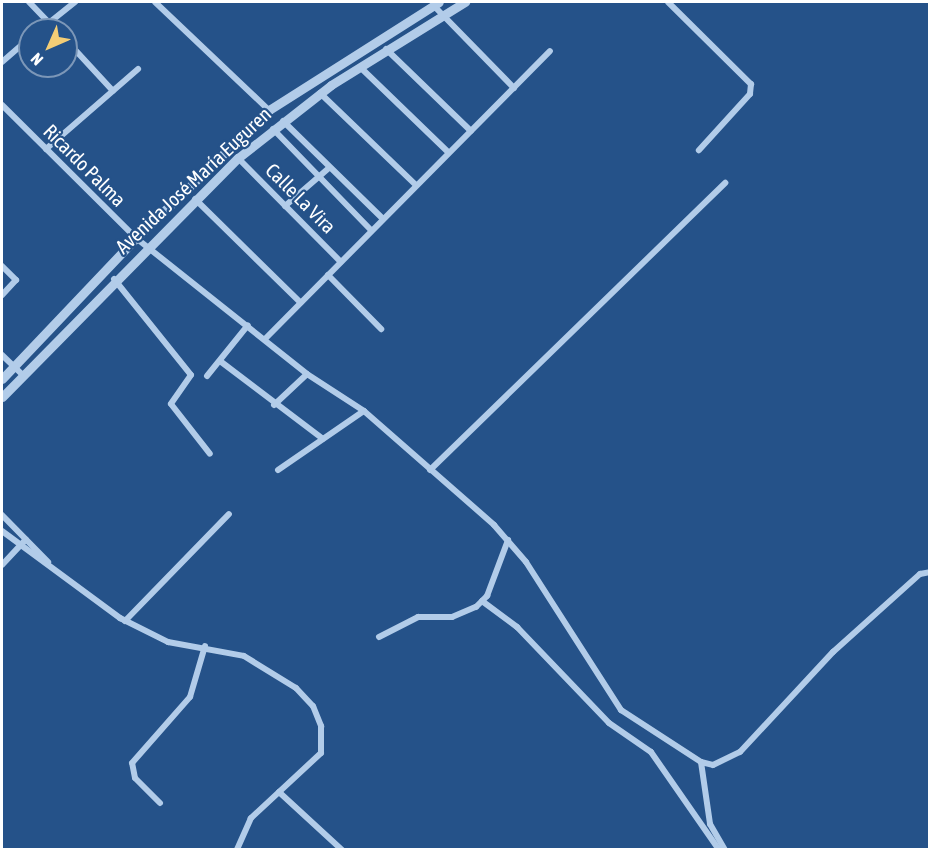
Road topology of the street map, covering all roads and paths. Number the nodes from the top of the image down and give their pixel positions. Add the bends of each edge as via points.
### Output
1 (29, 2) edge
2 (75, 2) edge
3 (155, 2) edge
4 (465, 2) edge
5 (668, 2) edge
6 (436, 3) edge
7 (439, 14) junction
8 (45, 18) edge
9 (54, 18) edge
10 (18, 48) edge
11 (386, 49) junction
12 (550, 51) dead end
13 (78, 53) edge
14 (2, 62) edge
15 (360, 66) junction
16 (138, 69) dead end
17 (514, 88) junction
18 (113, 91) junction
19 (320, 93) junction
20 (2, 105) edge
21 (268, 110) junction
22 (283, 121) junction
23 (273, 129) junction
24 (471, 130) junction
25 (46, 149) junction
26 (699, 150) dead end
27 (448, 152) junction
28 (238, 158) junction
29 (329, 168) junction
30 (319, 176) junction
31 (725, 183) dead end
32 (416, 185) junction
33 (195, 199) junction
34 (285, 206) junction
35 (382, 218) junction
36 (371, 230) junction
37 (135, 238) junction
38 (147, 246) junction
39 (341, 262) junction
40 (2, 266) edge
41 (328, 275) junction
42 (114, 278) junction
43 (2, 296) edge
44 (301, 303) junction
45 (248, 325) junction
46 (381, 329) dead end
47 (265, 339) junction
48 (2, 355) edge
49 (220, 361) junction
50 (14, 367) junction
51 (307, 374) junction
52 (23, 375) junction
53 (207, 376) dead end
54 (2, 379) edge
55 (2, 397) edge
56 (274, 405) junction
57 (364, 411) junction
58 (323, 439) junction
59 (210, 454) dead end
60 (278, 470) dead end
61 (430, 471) junction
62 (229, 514) dead end
63 (2, 515) edge
64 (2, 531) edge
65 (27, 539) junction
66 (508, 540) junction
67 (19, 546) junction
68 (48, 563) junction
69 (2, 565) edge
70 (930, 572) edge
71 (482, 601) junction
72 (125, 621) junction
73 (379, 637) dead end
74 (205, 646) junction
75 (701, 762) junction
76 (279, 792) junction
77 (160, 802) dead end
78 (237, 849) edge
79 (342, 849) edge
80 (719, 849) edge
81 (725, 849) edge

1 - 8 street
2 - 9 street
3 - 21 street
4 - 7 street, Avenida José María Euguren
5 - 26 street via 751,84 750,94
6 - 7 street
6 - 21 street, Avenida José María Euguren
7 - 11 street, Avenida José María Euguren
7 - 17 street
10 - 14 street
11 - 15 street, Avenida José María Euguren
11 - 24 street
12 - 17 street
13 - 18 street
15 - 19 street, Avenida José María Euguren
15 - 27 street
16 - 18 street
17 - 24 street
18 - 25 street
19 - 22 street, Avenida José María Euguren
19 - 32 street
20 - 25 street, Ricardo Palma
21 - 37 street, Avenida José María Euguren
22 - 23 street, Avenida José María Euguren
22 - 29 street
23 - 28 street, Avenida José María Euguren
23 - 30 street
24 - 27 street
25 - 37 street, Ricardo Palma
27 - 32 street
28 - 33 street, Avenida José María Euguren
28 - 34 street, Calle La Vira
29 - 30 street
29 - 35 street
30 - 34 street
30 - 36 street
31 - 61 street
32 - 35 street
33 - 38 street, Avenida José María Euguren
33 - 44 street
34 - 39 street, Calle La Vira
35 - 36 street
36 - 39 street
37 - 38 street, Ricardo Palma
37 - 50 street, Avenida José María Euguren
38 - 42 street, Avenida José María Euguren
38 - 45 street, Ricardo Palma
39 - 41 street
40 - 43 street via 16,280
41 - 44 street
41 - 46 street
42 - 52 street, Avenida José María Euguren
42 - 59 street via 191,375 171,404
44 - 47 street
45 - 47 street, Ricardo Palma
45 - 49 street
47 - 51 street, Ricardo Palma
48 - 50 street
49 - 53 street
49 - 56 street
50 - 52 street
50 - 54 street, Avenida José María Euguren
51 - 56 street
51 - 57 street, Ricardo Palma
52 - 55 street, Avenida José María Euguren
56 - 58 street
57 - 58 street
57 - 61 street, Ricardo Palma
58 - 60 street
61 - 66 street, Ricardo Palma
62 - 72 street
63 - 65 street
64 - 67 street
65 - 67 street
65 - 68 street
66 - 71 street
66 - 75 street, Ricardo Palma via 621,710
67 - 68 street
67 - 69 street
68 - 72 street
70 - 75 street via 920,574 833,652 740,752 713,765
71 - 73 street via 465,615 418,617
71 - 80 street via 517,627 609,723 651,752
72 - 74 street via 168,642
74 - 76 street via 236,652 272,671 305,696 318,714 321,753
74 - 77 street via 190,697 132,764 135,778
75 - 81 street via 710,824
76 - 78 street via 243,829
76 - 79 street

